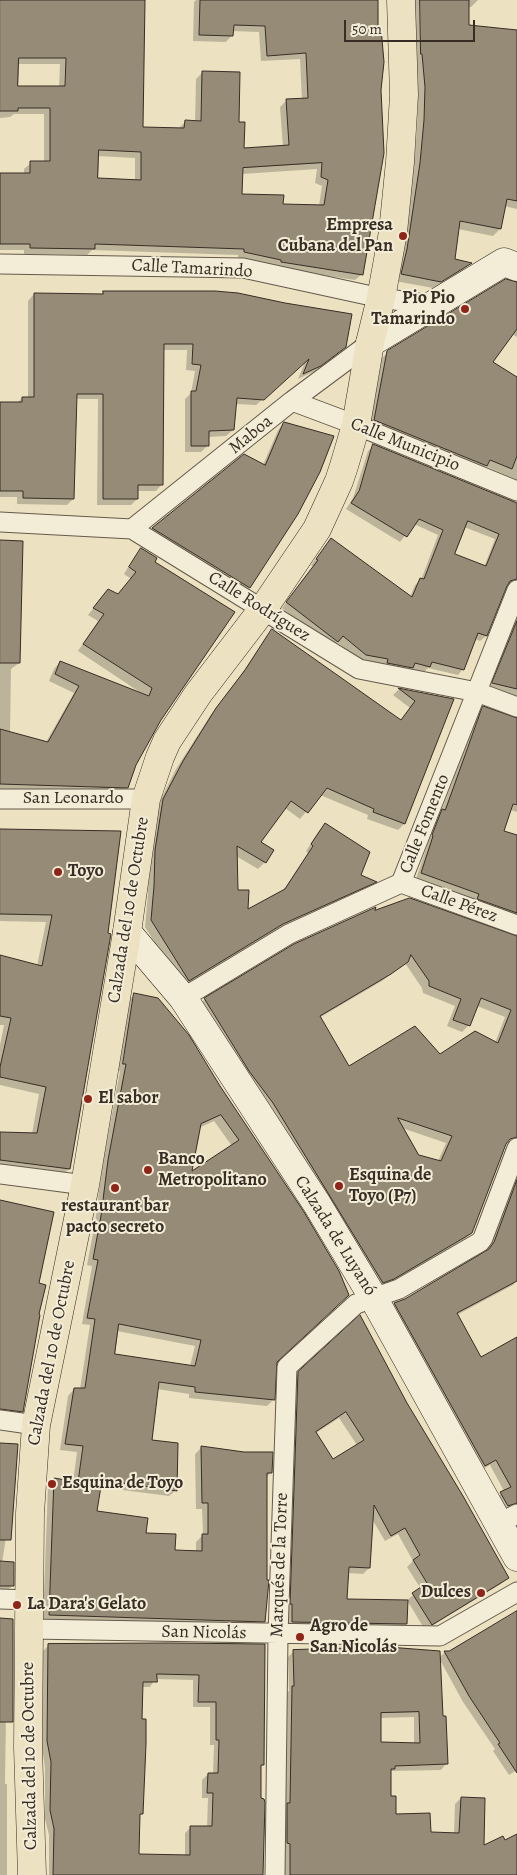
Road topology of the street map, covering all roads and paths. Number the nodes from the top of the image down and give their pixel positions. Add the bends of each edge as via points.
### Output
1 (401, 0) edge
2 (0, 264) edge
3 (517, 267) edge
4 (381, 298) junction
5 (431, 305) junction
6 (370, 343) junction
7 (292, 401) junction
8 (356, 425) junction
9 (517, 491) edge
10 (0, 522) edge
11 (132, 529) junction
12 (517, 590) edge
13 (263, 609) junction
14 (477, 692) junction
15 (517, 707) edge
16 (0, 799) edge
17 (146, 799) junction
18 (402, 883) junction
19 (517, 925) edge
20 (127, 932) junction
21 (183, 998) junction
22 (517, 1148) edge
23 (0, 1174) edge
24 (86, 1185) junction
25 (374, 1299) junction
26 (0, 1420) edge
27 (36, 1425) junction
28 (508, 1519) edge
29 (517, 1556) edge
30 (517, 1592) edge
31 (0, 1599) edge
32 (30, 1600) junction
33 (30, 1629) junction
34 (278, 1635) junction
35 (32, 1875) edge
36 (275, 1875) edge

1 - 4 main road, Calzada del 10 de Octubre via 404,94 400,162 393,232
2 - 4 street, Calle Tamarindo via 242,268
3 - 5 main road via 504,262
4 - 5 street, Calle Tamarindo
4 - 6 main road, Calzada del 10 de Octubre
5 - 6 main road
6 - 7 street, Maboa
6 - 8 main road, Calzada del 10 de Octubre
7 - 8 street, Calle Municipio
7 - 11 street, Maboa
8 - 9 street, Calle Municipio
8 - 13 main road, Calzada del 10 de Octubre via 339,481 317,529
10 - 11 street, Calle Rodríguez
11 - 13 street, Calle Rodríguez
12 - 14 street, Calle Fomento
13 - 14 street, Calle Rodríguez via 362,671
13 - 17 main road, Calzada del 10 de Octubre via 198,694 167,741
14 - 15 street, Calle Rodríguez
14 - 18 street, Calle Fomento
16 - 17 street, San Leonardo
17 - 20 main road, Calzada del 10 de Octubre
18 - 19 street, Calle Pérez
18 - 21 street, Calle Fomento via 289,934
20 - 21 main road, Calzada de Luyanó
20 - 24 main road, Calzada del 10 de Octubre
21 - 25 main road, Calzada de Luyanó via 317,1204
22 - 25 street, Marqués de la Torre via 480,1242 399,1289
23 - 24 street
24 - 27 main road, Calzada del 10 de Octubre
25 - 28 main road, Calzada de Luyanó
25 - 34 street, Marqués de la Torre via 356,1304 287,1368
26 - 27 street
27 - 32 main road, Calzada del 10 de Octubre via 30,1513
28 - 29 main road, Calzada de Luyanó
30 - 34 street, San Nicolás via 440,1636
31 - 32 street
32 - 33 main road, Calzada del 10 de Octubre
33 - 34 street, San Nicolás
33 - 35 main road, Calzada del 10 de Octubre via 28,1746
34 - 36 street, Marqués de la Torre

